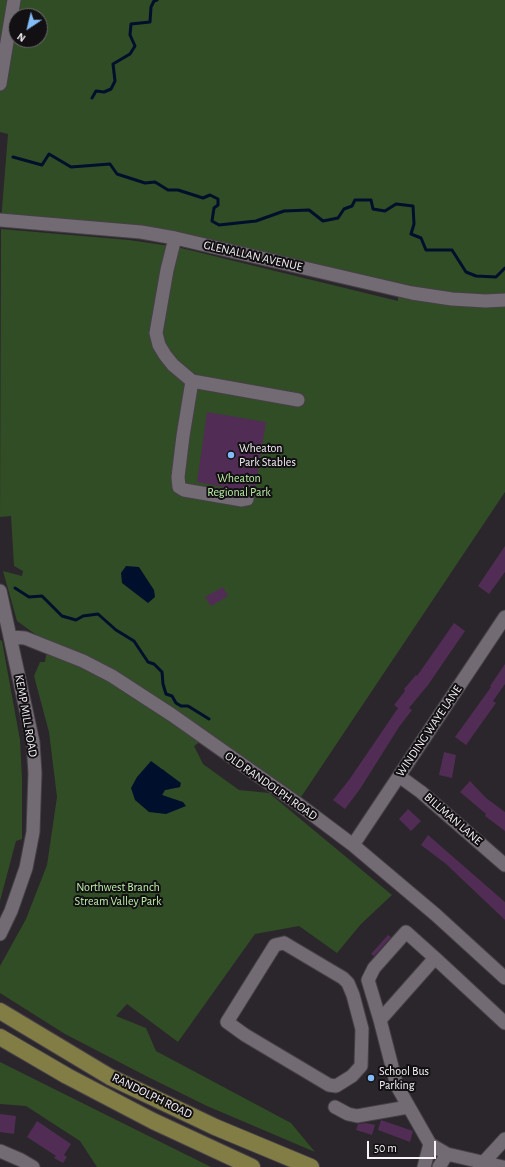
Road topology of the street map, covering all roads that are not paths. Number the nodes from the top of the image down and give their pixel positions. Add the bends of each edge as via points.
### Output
1 (14, 0) edge
2 (0, 84) edge
3 (0, 220) edge
4 (175, 238) junction
5 (505, 300) edge
6 (192, 381) junction
7 (298, 400) dead end
8 (248, 492) dead end
9 (0, 590) edge
10 (505, 617) edge
11 (11, 637) junction
12 (399, 776) junction
13 (352, 845) junction
14 (505, 865) edge
15 (0, 934) edge
16 (435, 958) junction
17 (505, 978) edge
18 (0, 1011) edge
19 (380, 1023) junction
20 (505, 1023) edge
21 (362, 1029) junction
22 (0, 1037) edge
23 (335, 1107) dead end
24 (408, 1107) junction
25 (505, 1139) edge
26 (430, 1144) junction
27 (0, 1151) edge
28 (447, 1154) junction
29 (483, 1163) junction
30 (33, 1167) edge
31 (252, 1167) edge
32 (311, 1167) edge
33 (424, 1167) edge
34 (439, 1167) edge
35 (503, 1167) edge

1 - 2 street
3 - 4 street, GLENALLAN AVENUE via 141,232
4 - 5 street, GLENALLAN AVENUE via 412,293 452,299
4 - 6 street via 156,333 165,355
6 - 7 street
6 - 8 street via 183,436 179,487 242,500 247,499
9 - 11 street, KEMP MILL ROAD
10 - 12 street, WINDING WAYE LANE
11 - 13 street, OLD RANDOLPH ROAD via 25,638 112,676 297,803
11 - 15 street, KEMP MILL ROAD via 33,742 35,798 33,832 26,868
12 - 13 street, WINDING WAYE LANE
12 - 14 street, BILLMAN LANE
13 - 17 street, OLD RANDOLPH ROAD via 436,915
16 - 19 street
16 - 19 street via 406,932 378,963 368,980
16 - 20 street
18 - 32 main road, RANDOLPH ROAD via 110,1076 215,1127
19 - 21 street
19 - 24 street via 397,1086
21 - 21 street via 348,983 284,943 275,945 227,1022 329,1085 336,1086 352,1076 361,1066
22 - 31 main road, RANDOLPH ROAD via 67,1076 154,1121
23 - 24 street via 357,1116
24 - 26 street
25 - 29 street
26 - 28 street
26 - 33 street
27 - 30 street
28 - 29 street
28 - 34 street
29 - 35 street

